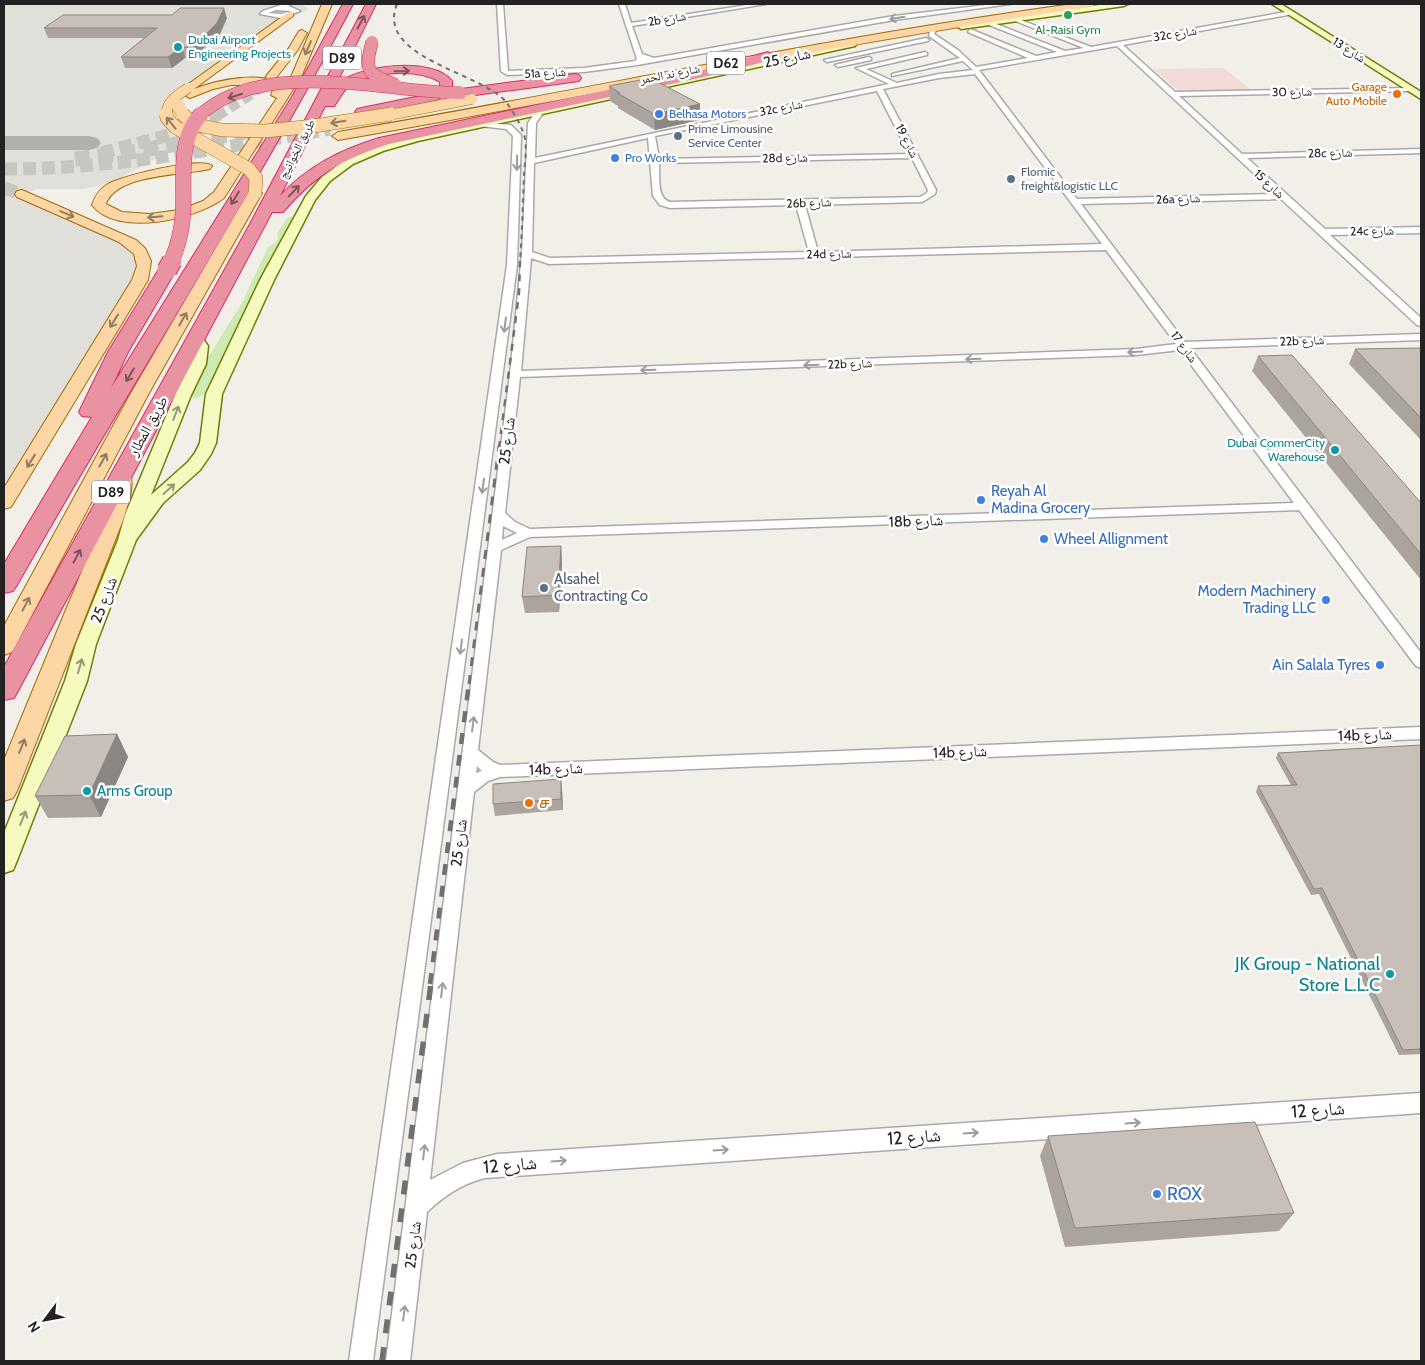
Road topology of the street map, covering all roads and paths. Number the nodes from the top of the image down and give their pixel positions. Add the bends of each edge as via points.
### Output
1 (320, 4) edge
2 (328, 4) edge
3 (348, 4) edge
4 (500, 4) edge
5 (622, 4) edge
6 (763, 4) edge
7 (1007, 4) edge
8 (1046, 4) edge
9 (1091, 4) edge
10 (1124, 4) edge
11 (1276, 4) edge
12 (378, 6) edge
13 (945, 7) edge
14 (292, 8) edge
15 (1292, 13) junction
16 (1016, 20) junction
17 (986, 22) junction
18 (630, 25) junction
19 (933, 30) junction
20 (970, 31) dead end
21 (912, 36) junction
22 (373, 38) dead end
23 (939, 40) junction
24 (1118, 43) junction
25 (927, 44) junction
26 (898, 46) junction
27 (1089, 48) junction
28 (850, 49) dead end
29 (861, 50) junction
30 (763, 53) junction
31 (1063, 53) junction
32 (906, 54) junction
33 (925, 54) dead end
34 (953, 56) junction
35 (873, 58) junction
36 (1034, 58) junction
37 (638, 59) junction
38 (888, 59) junction
39 (827, 60) dead end
40 (961, 60) junction
41 (838, 65) dead end
42 (912, 67) junction
43 (973, 67) junction
44 (922, 69) junction
45 (894, 75) junction
46 (941, 76) junction
47 (271, 77) tunnel mouth
48 (575, 78) joint
49 (926, 79) junction
50 (912, 82) junction
51 (897, 85) junction
52 (879, 88) junction
53 (1411, 89) junction
54 (422, 92) junction
55 (1174, 94) junction
56 (467, 96) junction
57 (1421, 96) edge
58 (277, 105) junction
59 (362, 112) dead end
60 (539, 112) junction
61 (316, 113) junction
62 (483, 117) junction
63 (376, 122) dead end
64 (522, 128) junction
65 (651, 135) junction
66 (338, 140) tunnel mouth
67 (1421, 151) edge
68 (914, 156) junction
69 (1239, 156) junction
70 (532, 157) junction
71 (655, 161) junction
72 (206, 166) dead end
73 (22, 194) tunnel mouth
74 (931, 194) joint
75 (1282, 196) junction
76 (1075, 202) junction
77 (800, 203) junction
78 (258, 224) junction
79 (1421, 230) edge
80 (1323, 232) junction
81 (1109, 247) junction
82 (527, 253) junction
83 (814, 255) junction
84 (549, 261) junction
85 (526, 269) junction
86 (221, 293) joint
87 (1421, 323) edge
88 (1421, 337) edge
89 (196, 339) junction
90 (1183, 346) junction
91 (515, 374) junction
92 (210, 428) junction
93 (163, 446) junction
94 (121, 474) junction
95 (66, 478) junction
96 (4, 503) edge
97 (1304, 506) junction
98 (498, 514) junction
99 (528, 533) junction
100 (127, 540) junction
101 (494, 548) junction
102 (4, 585) edge
103 (4, 647) edge
104 (1421, 662) edge
105 (4, 691) edge
106 (1421, 733) edge
107 (470, 752) junction
108 (499, 771) junction
109 (465, 790) junction
110 (4, 791) edge
111 (4, 863) edge
112 (1421, 1103) edge
113 (418, 1205) junction
114 (361, 1361) edge
115 (398, 1361) edge

1 - 47 main road via 293,49
2 -> 58 main road via 296,77
3 -> 95 highway, طريق الخوانيج / D89 via 298,97
4 - 37 street, 51a شارع via 504,71 507,73 594,69
5 - 18 street
6 - 18 street, 2b شارع
7 - 13 street, 51a شارع via 963,10
8 - 30 main road, شارع ند الحمر / D62 via 900,26
9 - 30 main road, شارع ند الحمر / D62 via 940,24
10 - 16 street, شارع 25
11 - 15 street, شارع 13
61 -> 12 highway, طريق الخوانيج / D89
13 -> 37 street, 51a شارع via 654,60
14 - 14 street via 273,16 263,14 276,9
103 -> 14 main road, bridge via 88,488 257,188 254,173 246,165 178,131 168,122 167,107
15 - 24 street, 32c شارع
15 - 53 street, شارع 13
16 - 17 street, شارع 25
16 - 27 street
17 - 19 street, شارع 25
17 - 31 street
18 - 37 street
19 - 21 street, شارع 25
19 - 23 street, شارع 17 via 931,35
20 - 36 street
21 - 23 street, شارع 17
21 - 25 street
21 - 60 street, شارع 25 via 756,64
22 - 54 highway, bridge via 367,66 372,74 395,85
23 - 43 street, شارع 17
24 - 27 street, 32c شارع
24 - 55 street, شارع 15
25 - 26 street
25 - 32 street
25 - 34 street
26 - 32 street
26 - 35 street
27 - 31 street, 32c شارع
28 - 29 street
29 - 35 street
29 - 39 street
30 - 48 main road via 659,64
30 - 62 main road, شارع ند الحمر / D62
30 - 63 main road, شارع ند الحمر / D62
78 -> 30 highway via 319,168 370,146 734,66
31 - 36 street, 32c شارع
32 - 33 street
32 - 38 street
32 - 42 street
34 - 40 street
34 - 42 street
35 - 38 street
35 - 38 street
35 - 41 street
35 - 45 street
35 - 51 street via 859,69
36 - 43 street, 32c شارع
38 - 42 street via 898,67
40 - 43 street
40 - 44 street
42 - 44 street
42 - 45 street
42 - 49 street
43 - 46 street, 32c شارع
43 - 76 street, شارع 17
44 - 46 street
45 - 50 street
46 - 49 street, 32c شارع
48 - 56 highway
49 - 50 street, 32c شارع
50 - 51 street, 32c شارع
51 - 52 street, 32c شارع
52 - 65 street, 32c شارع
52 - 68 street, شارع 19
53 - 55 street, شارع 30
53 - 57 street, شارع 13
54 - 56 highway, bridge
54 -> 95 highway, bridge via 336,82 298,83 242,93 209,108 195,121 186,145 183,227 178,248 67,450 63,462
55 - 69 street, شارع 15
56 -> 58 main road, bridge via 336,122 257,132 200,127 182,118 178,109 191,95 235,82 269,83 277,87 274,102
58 -> 72 main road via 225,189 203,206 164,216 138,218 106,211 99,205 108,189 127,180
61 -> 59 highway via 345,83 369,74 416,71 436,75 446,81 446,90 432,97
60 - 62 street
60 - 64 street, شارع 25 via 532,123
61 - 78 highway, طريق الخوانيج / D89
62 - 64 street via 500,126
62 - 66 main road, شارع ند الحمر
62 - 92 street via 356,159 326,179 300,216 214,394
64 - 70 street, شارع 25
64 -> 114 street, شارع 25 via 517,135 512,274
65 - 70 street, 32c شارع
65 - 71 street
67 - 69 street, 28c شارع
68 - 71 street, 28d شارع
68 - 74 street, شارع 19 via 932,190
69 - 75 street, شارع 15
70 - 82 street, شارع 25
71 - 77 street, 26b شارع via 658,200 670,205
73 -> 96 main road via 124,239 144,256 145,268 58,418
74 - 77 street, 26b شارع via 916,200
75 - 76 street, 26a شارع
75 - 80 street, شارع 15
76 - 81 street, شارع 17
77 - 83 street
78 - 86 highway, طريق الخوانيج / D89
79 - 80 street, 24c شارع
80 - 87 street, شارع 15
81 - 83 street, 24d شارع
81 - 90 street, شارع 17
82 - 84 street, 24d شارع
82 - 85 street, شارع 25
83 - 84 street, 24d شارع
84 - 85 street, 24d شارع
85 - 91 street, شارع 25
86 - 89 highway, طريق المطار / D89
88 - 90 street, 22b شارع
93 -> 89 street, شارع 25 via 200,358 201,346
89 - 94 highway, طريق المطار / D89
90 -> 91 street, 22b شارع via 1136,352
90 - 97 street, شارع 17
91 - 98 street, شارع 25
92 - 93 street via 190,460 167,461
100 -> 92 street via 157,499 199,460 208,443
93 - 100 street, شارع 25
105 -> 94 highway, طريق المطار / D89
110 -> 94 main road via 113,520 120,496
95 - 102 highway, D89
97 - 99 street, 18b شارع
97 - 104 street, شارع 17
98 - 99 street, 18b شارع via 510,525
98 - 101 street, شارع 25
99 - 101 street, 18b شارع
111 -> 100 street, شارع 25 via 76,681 86,644
107 -> 101 street, شارع 25
106 - 108 street, 14b شارع
107 - 108 street
107 - 109 street, شارع 25
108 - 109 street, 14b شارع
113 -> 109 street, شارع 25
113 -> 112 street, شارع 12 via 454,1176 475,1168 497,1165
115 -> 113 street, شارع 25

